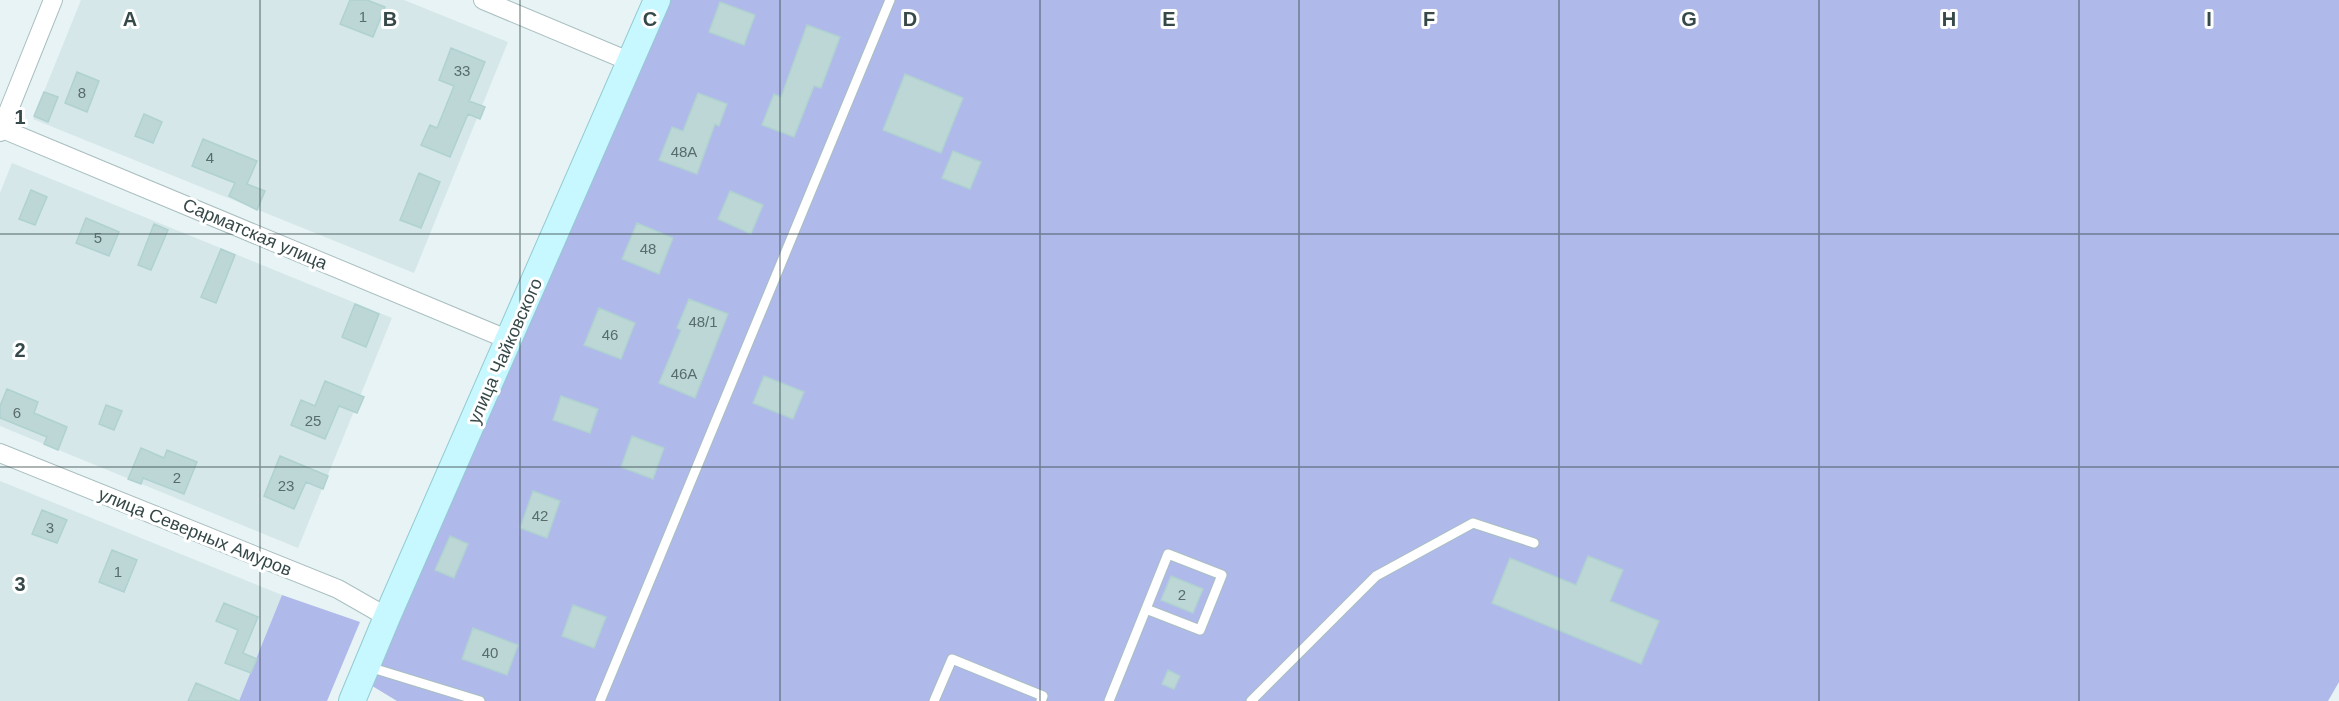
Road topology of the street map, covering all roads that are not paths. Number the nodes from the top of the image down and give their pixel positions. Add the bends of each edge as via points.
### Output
1 (53, 0) edge
2 (483, 0) edge
3 (657, 0) edge
4 (890, 0) edge
5 (631, 62) junction
6 (0, 130) edge
7 (509, 340) junction
8 (0, 453) edge
9 (1534, 543) dead end
10 (1146, 609) junction
11 (387, 617) junction
12 (366, 666) junction
13 (352, 701) edge
14 (480, 701) edge
15 (600, 701) edge
16 (934, 701) edge
17 (1041, 701) edge
18 (1109, 701) edge
19 (1251, 701) edge

1 - 6 street
2 - 5 street
3 - 5 street, улица Чайковского
4 - 15 lane
5 - 7 street, улица Чайковского
6 - 7 street, Сарматская улица
7 - 11 street, улица Чайковского
8 - 11 street, улица Северных Амуров via 338,589
9 - 19 lane via 1473,523 1376,576
10 - 10 lane via 1168,554 1222,575 1200,630
10 - 18 lane
11 - 12 street, улица Чайковского
12 - 13 street, улица Чайковского
12 - 14 lane
16 - 17 lane via 952,659 1043,696

